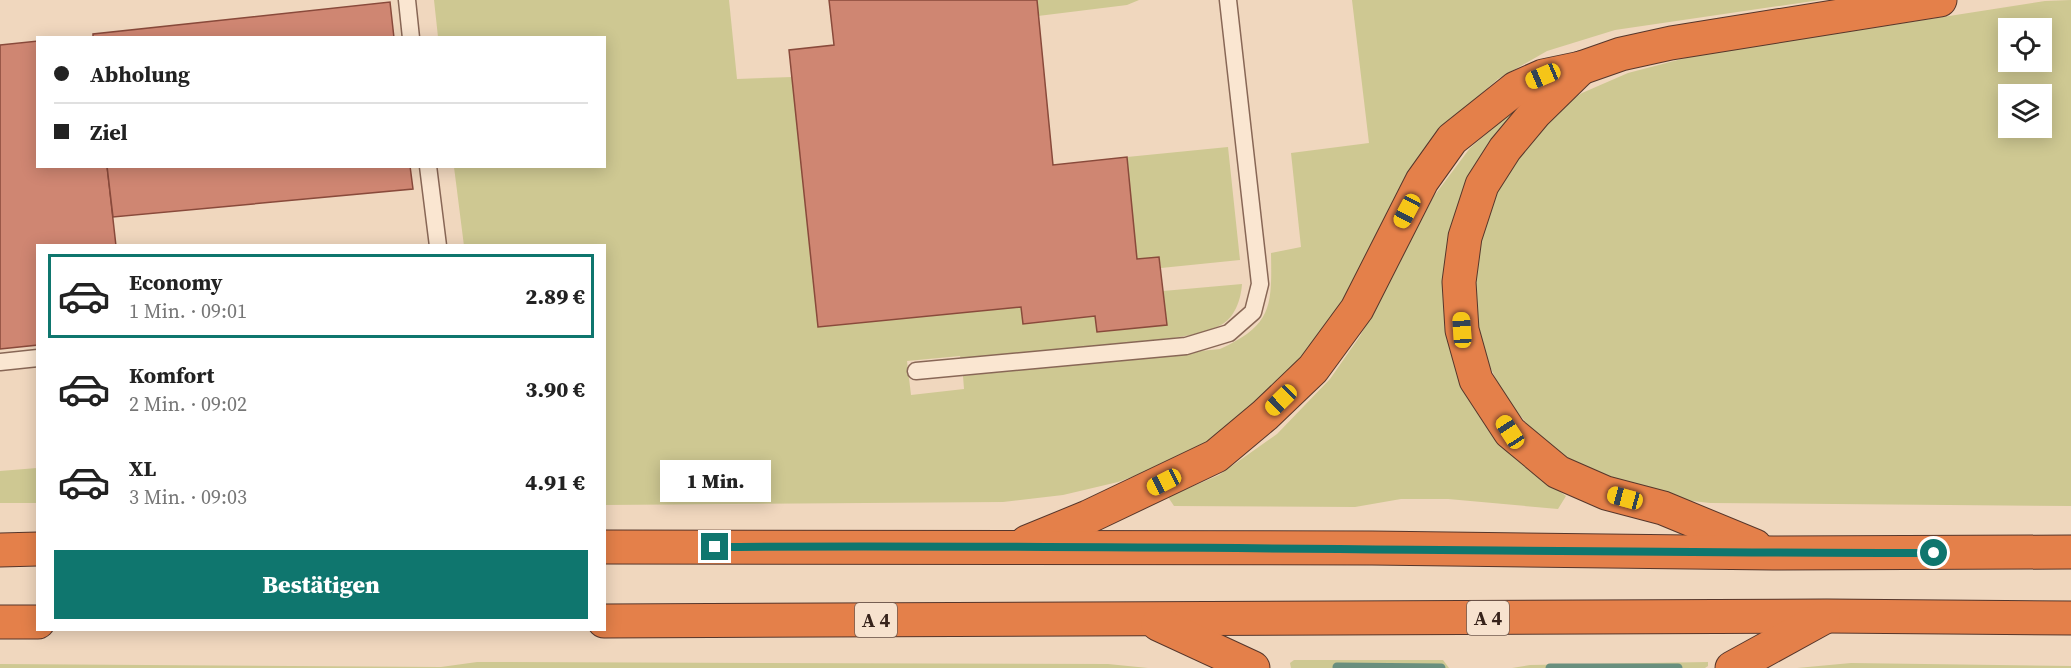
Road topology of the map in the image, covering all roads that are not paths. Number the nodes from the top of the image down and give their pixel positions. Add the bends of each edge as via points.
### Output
1 (407, 0) edge
2 (1228, 0) edge
3 (1940, 0) edge
4 (411, 36) edge
5 (1581, 68) junction
6 (428, 168) edge
7 (438, 244) edge
8 (36, 358) edge
9 (0, 362) edge
10 (916, 371) dead end
11 (606, 547) edge
12 (1012, 548) junction
13 (36, 549) edge
14 (0, 550) edge
15 (2071, 552) edge
16 (1773, 553) junction
17 (1827, 616) junction
18 (2071, 618) edge
19 (1148, 619) junction
20 (606, 621) edge
21 (0, 622) edge
22 (36, 622) edge
23 (1253, 668) edge
24 (1732, 668) edge

1 - 4 lane
2 - 10 lane via 1260,284 1253,312 1229,333 1186,346
3 - 5 highway via 1671,43
5 - 12 highway via 1543,76 1516,88 1452,140 1422,181 1357,309 1313,369 1265,415 1216,456 1098,513
5 - 16 highway via 1505,148 1482,185 1465,237 1459,282 1462,330 1476,380 1510,432 1557,472 1606,493 1663,508
6 - 7 lane
8 - 9 lane
11 - 12 highway
12 - 16 highway
13 - 14 highway
15 - 16 highway
17 - 18 highway, A 4
17 - 19 highway, A 4
17 - 24 highway
19 - 20 highway, A 4
19 - 23 highway
21 - 22 highway

